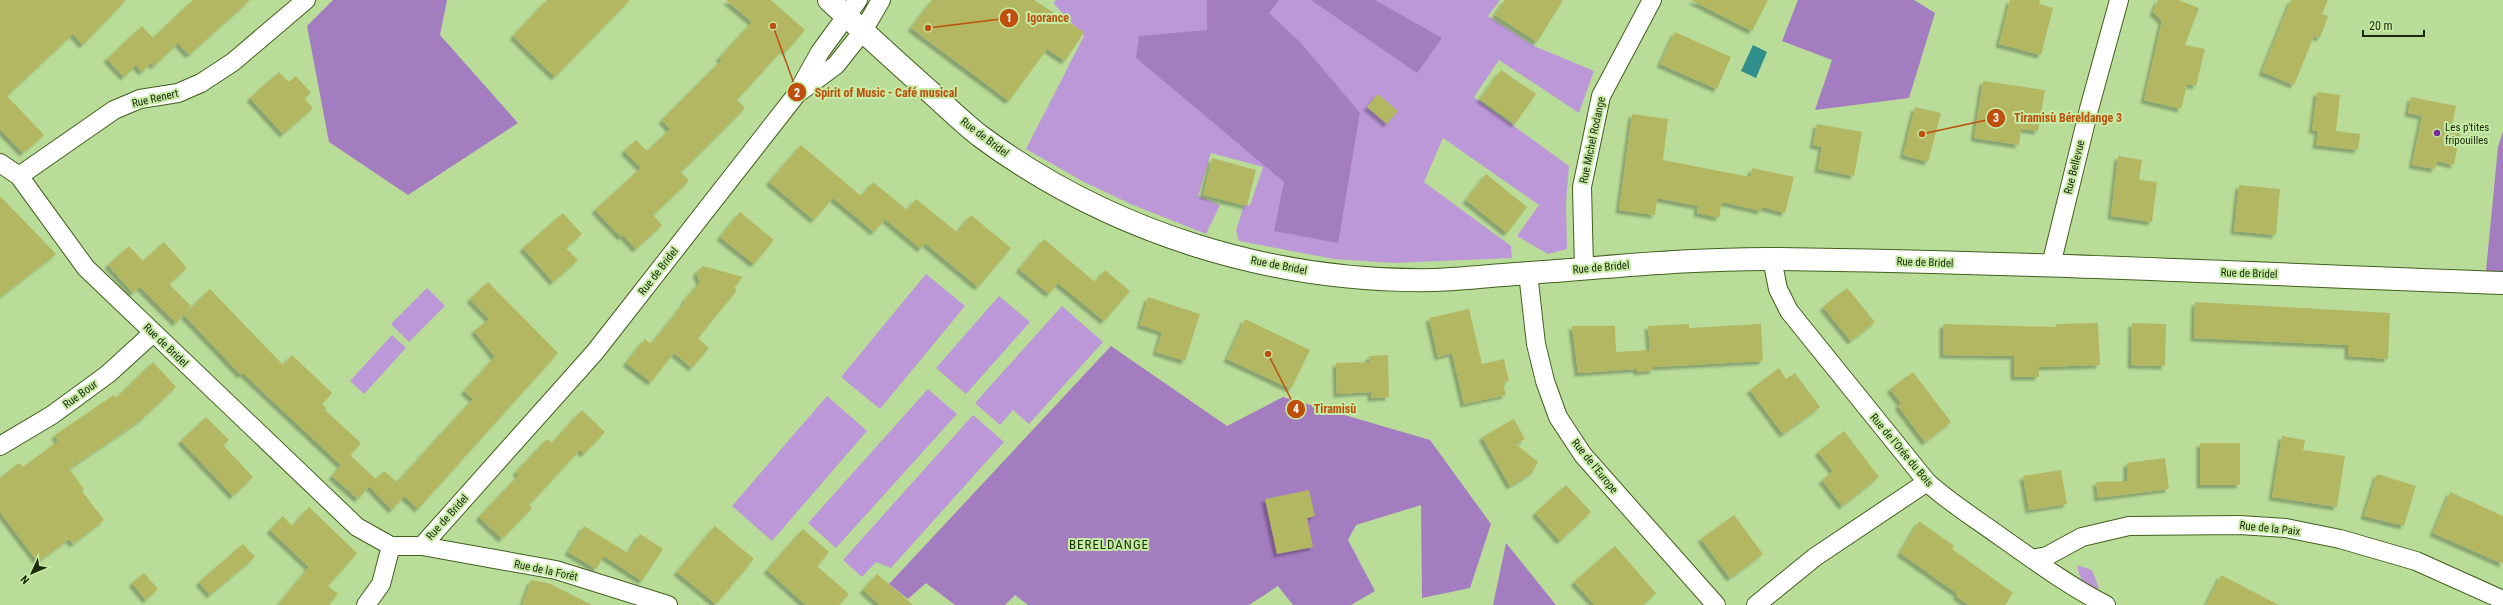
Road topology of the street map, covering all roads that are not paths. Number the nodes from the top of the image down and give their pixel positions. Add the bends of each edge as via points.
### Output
1 (306, 0) edge
2 (829, 0) edge
3 (882, 0) edge
4 (1652, 0) edge
5 (2119, 0) edge
6 (852, 8) edge
7 (863, 31) junction
8 (796, 95) junction
9 (0, 163) edge
10 (20, 176) junction
11 (1772, 259) junction
12 (2051, 265) junction
13 (1584, 268) junction
14 (1528, 273) junction
15 (2503, 283) edge
16 (153, 333) junction
17 (0, 446) edge
18 (1927, 482) junction
19 (391, 546) junction
20 (422, 546) junction
21 (2032, 559) junction
22 (2503, 600) edge
23 (366, 605) edge
24 (668, 605) edge
25 (1716, 605) edge
26 (1756, 605) edge
27 (2106, 605) edge

1 - 10 street, Rue Renert via 233,62 201,83 178,93 140,99 114,110
2 - 6 main road
3 - 7 street
4 - 13 street, Rue Michel Rodange via 1601,96 1582,187
5 - 12 street, Rue Bellevue via 2088,108
6 - 7 main road
6 - 8 street, Rue de Bridel
7 - 8 street, Rue de Bridel via 836,65
7 - 14 main road, Rue de Bridel via 978,134 1036,174 1089,203 1158,232 1217,252 1274,266 1341,276 1435,280
8 - 20 street, Rue de Bridel via 594,352
9 - 10 street, Rue de Bridel
10 - 16 street, Rue de Bridel via 86,268
11 - 12 main road, Rue de Bridel
11 - 13 main road, Rue de Bridel via 1662,262
11 - 18 street, Rue de l'Orée du Bois via 1778,289 1789,311
12 - 15 main road, Rue de Bridel
13 - 14 main road, Rue de Bridel
14 - 25 street, Rue de l'Europe via 1536,344 1545,381 1558,417 1583,455
16 - 17 street, Rue Bour via 102,378 52,415
16 - 19 street, Rue de Bridel via 357,527
18 - 21 street, Rue de l'Orée du Bois via 1941,495
18 - 26 street via 1815,556
19 - 20 street, Rue de Bridel
19 - 23 street via 381,584
20 - 24 street, Rue de la Forêt via 556,570
21 - 22 street, Rue de la Paix via 2047,556 2082,537 2129,526 2239,525 2286,528 2340,539 2416,561
21 - 27 street, Rue de l'Orée du Bois via 2084,594

